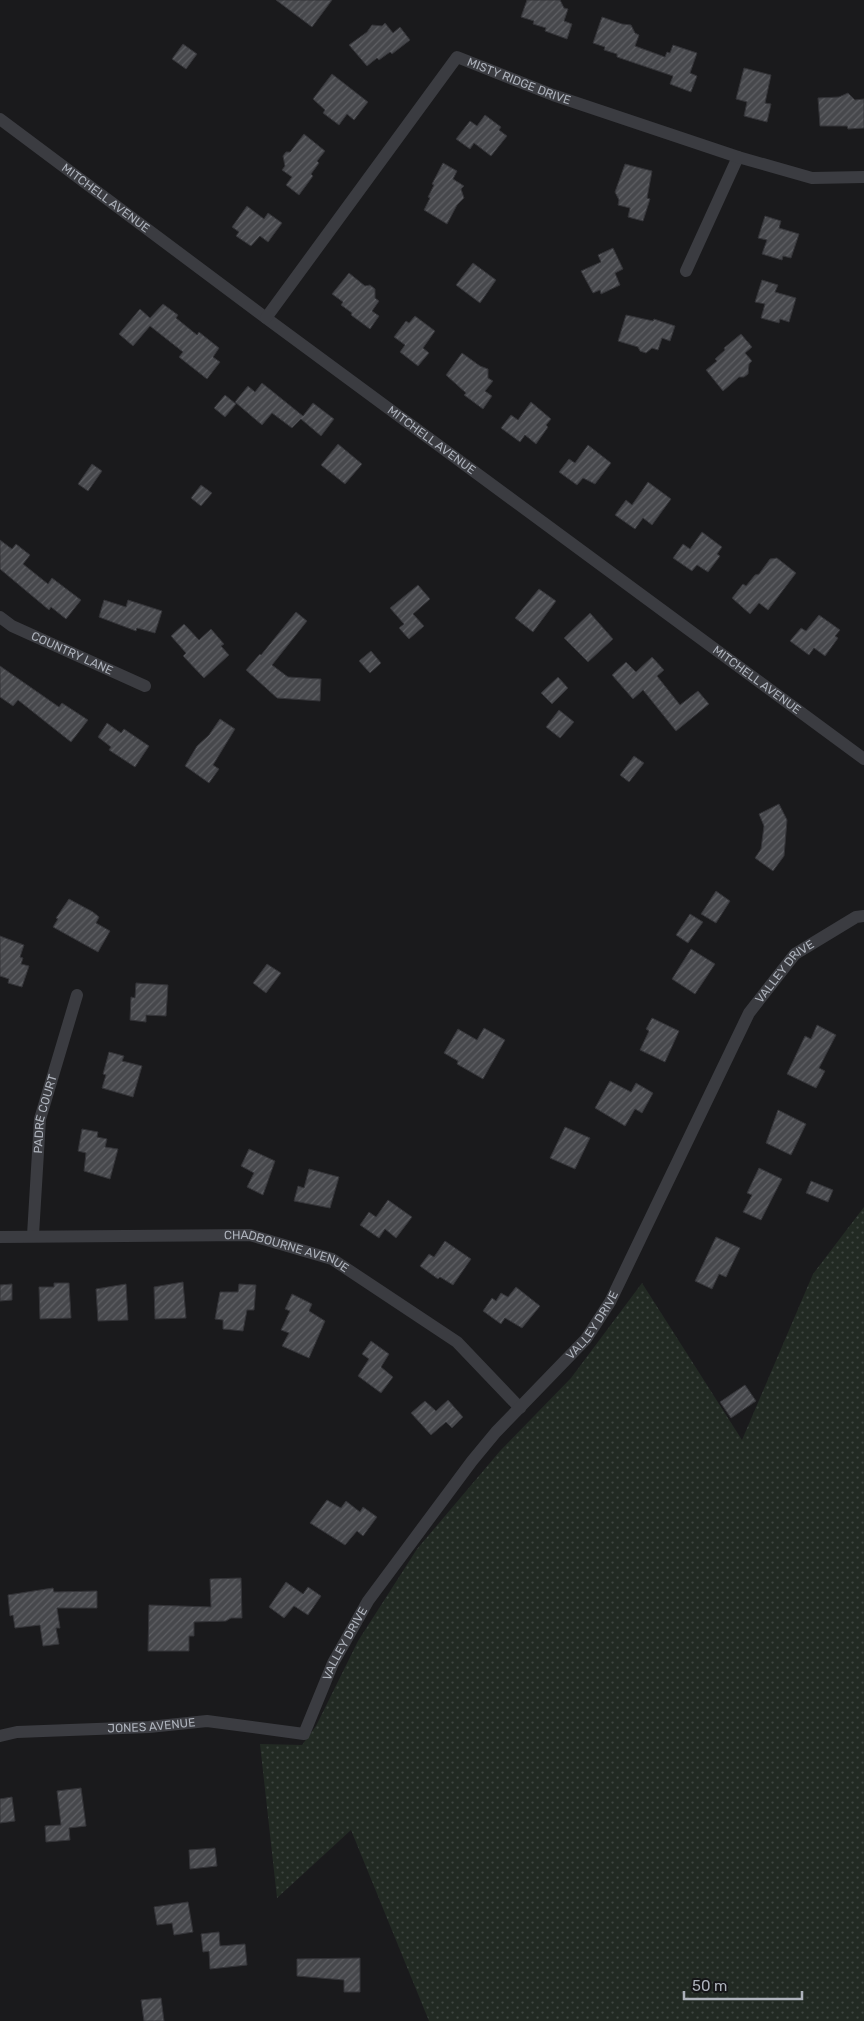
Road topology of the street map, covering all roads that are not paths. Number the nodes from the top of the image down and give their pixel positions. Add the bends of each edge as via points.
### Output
1 (0, 119) edge
2 (738, 157) junction
3 (864, 177) edge
4 (686, 270) dead end
5 (266, 318) junction
6 (0, 618) edge
7 (145, 686) dead end
8 (864, 759) edge
9 (864, 916) edge
10 (77, 995) dead end
11 (33, 1235) junction
12 (0, 1237) edge
13 (520, 1408) junction
14 (304, 1734) joint
15 (0, 1736) edge

1 - 5 street, MITCHELL AVENUE
2 - 3 street, MISTY RIDGE DRIVE via 812,178
2 - 4 street
2 - 5 street, MISTY RIDGE DRIVE via 553,95 457,57
5 - 8 street, MITCHELL AVENUE
6 - 7 street, COUNTRY LANE
9 - 13 street, VALLEY DRIVE via 856,917 795,954 749,1013 610,1302 586,1339
10 - 11 street, PADRE COURT via 40,1118
11 - 12 street, CHADBOURNE AVENUE
11 - 13 street, CHADBOURNE AVENUE via 250,1235 332,1259 457,1342
13 - 14 street, VALLEY DRIVE via 472,1461 368,1601 333,1663
14 - 15 street, JONES AVENUE via 207,1721 149,1727 17,1732

